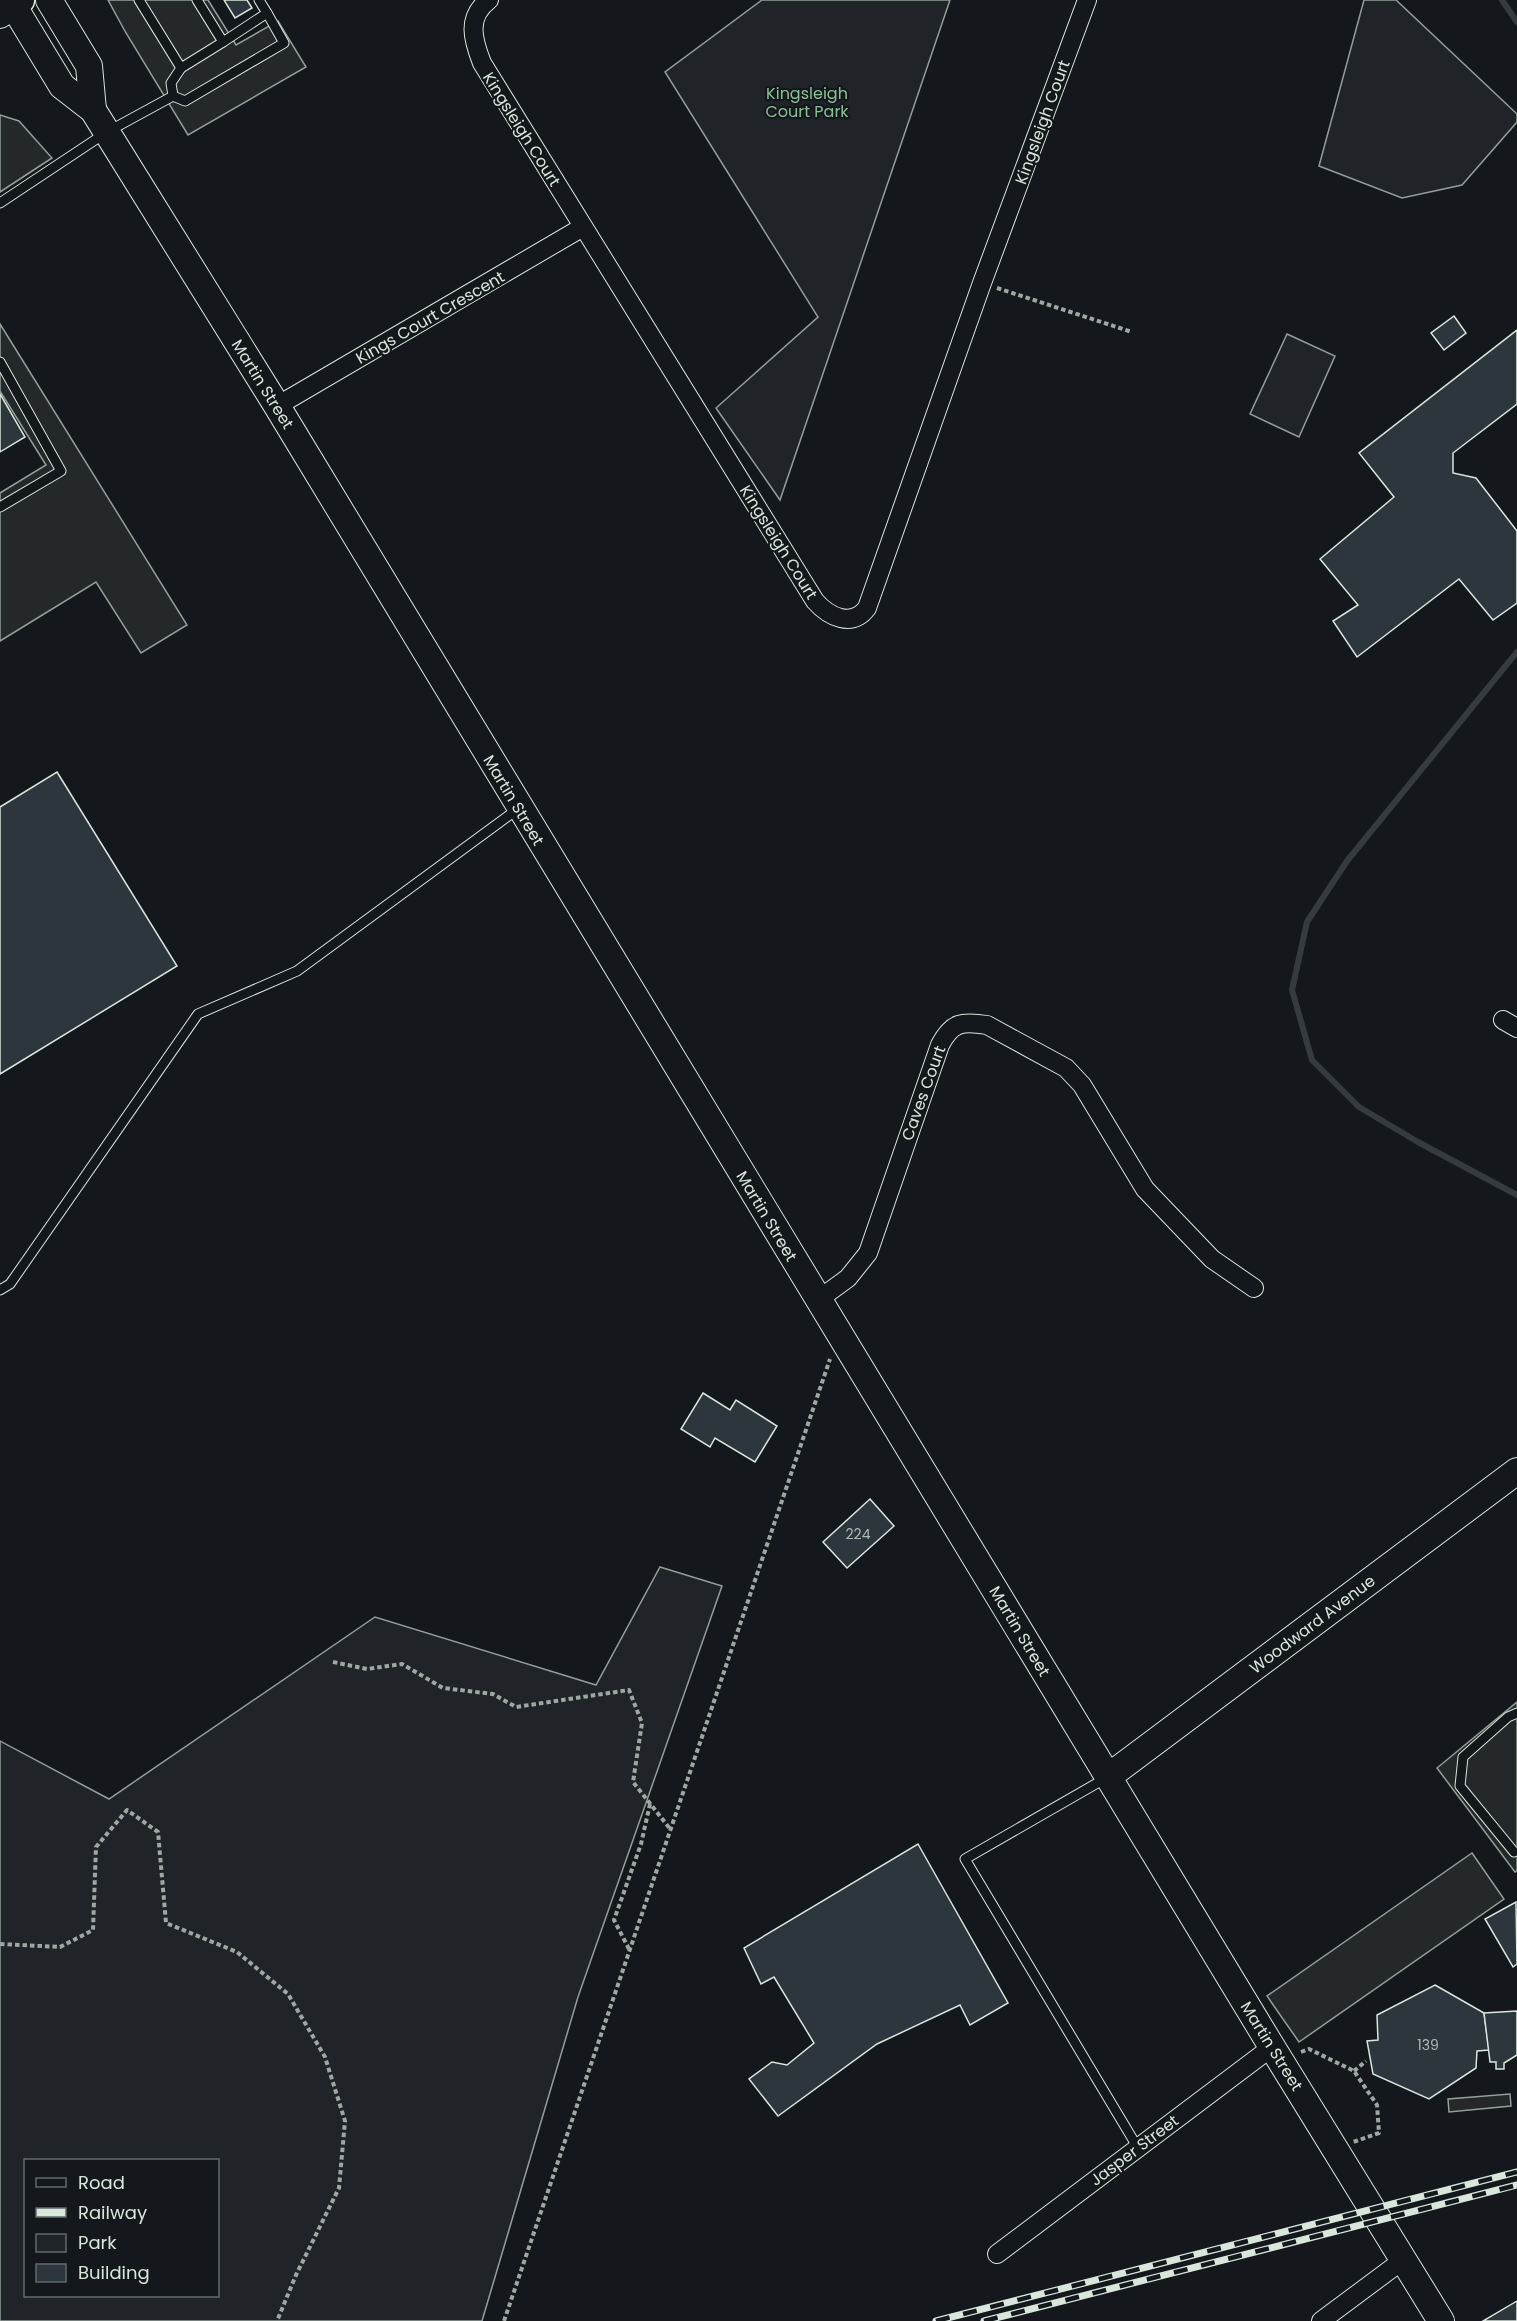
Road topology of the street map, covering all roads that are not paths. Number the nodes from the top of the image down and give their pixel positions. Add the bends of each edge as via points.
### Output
1 (49, 0) edge
2 (139, 0) edge
3 (196, 0) edge
4 (259, 0) edge
5 (489, 0) edge
6 (1087, 0) edge
7 (11, 5) edge
8 (267, 13) junction
9 (223, 42) junction
10 (181, 68) junction
11 (173, 96) junction
12 (93, 110) junction
13 (106, 132) junction
14 (0, 203) edge
15 (583, 227) junction
16 (0, 362) edge
17 (277, 406) junction
18 (0, 507) edge
19 (519, 808) junction
20 (1254, 1288) dead end
21 (0, 1290) edge
22 (818, 1300) junction
23 (1517, 1471) edge
24 (1517, 1713) edge
25 (1108, 1777) junction
26 (1514, 1852) dead end
27 (1277, 2054) junction
28 (1138, 2148) junction
29 (997, 2254) dead end
30 (1403, 2260) junction
31 (1321, 2321) edge
32 (1441, 2321) edge

1 - 12 street, Martin Street via 89,66
2 - 10 lane
3 - 9 lane
4 - 8 lane
5 - 15 street, Kingsleigh Court via 473,25 472,36 482,63
6 - 15 street, Kingsleigh Court via 867,608 860,616 845,620 826,612 815,601
7 - 12 street, Martin Street via 62,86
8 - 9 lane
8 - 11 lane via 284,43 185,101
9 - 10 lane
10 - 11 lane via 171,83
11 - 13 lane
12 - 13 street, Martin Street
13 - 14 lane
13 - 17 street, Martin Street
15 - 17 street, Kings Court Crescent
16 - 18 lane via 61,471
17 - 19 street, Martin Street
19 - 21 lane via 297,971 198,1014 10,1284
19 - 22 street, Martin Street
20 - 22 street, Caves Court via 1212,1259 1145,1189 1082,1085 1066,1068 987,1025 973,1023 947,1031 940,1045 868,1253 848,1278
22 - 25 street, Martin Street
23 - 25 street, Woodward Avenue
24 - 26 lane via 1462,1757 1460,1786
25 - 27 street, Martin Street
25 - 28 lane via 965,1859
27 - 28 street, Jasper Street
27 - 30 street, Martin Street
28 - 29 street, Jasper Street
30 - 31 street
30 - 32 street, Martin Street

